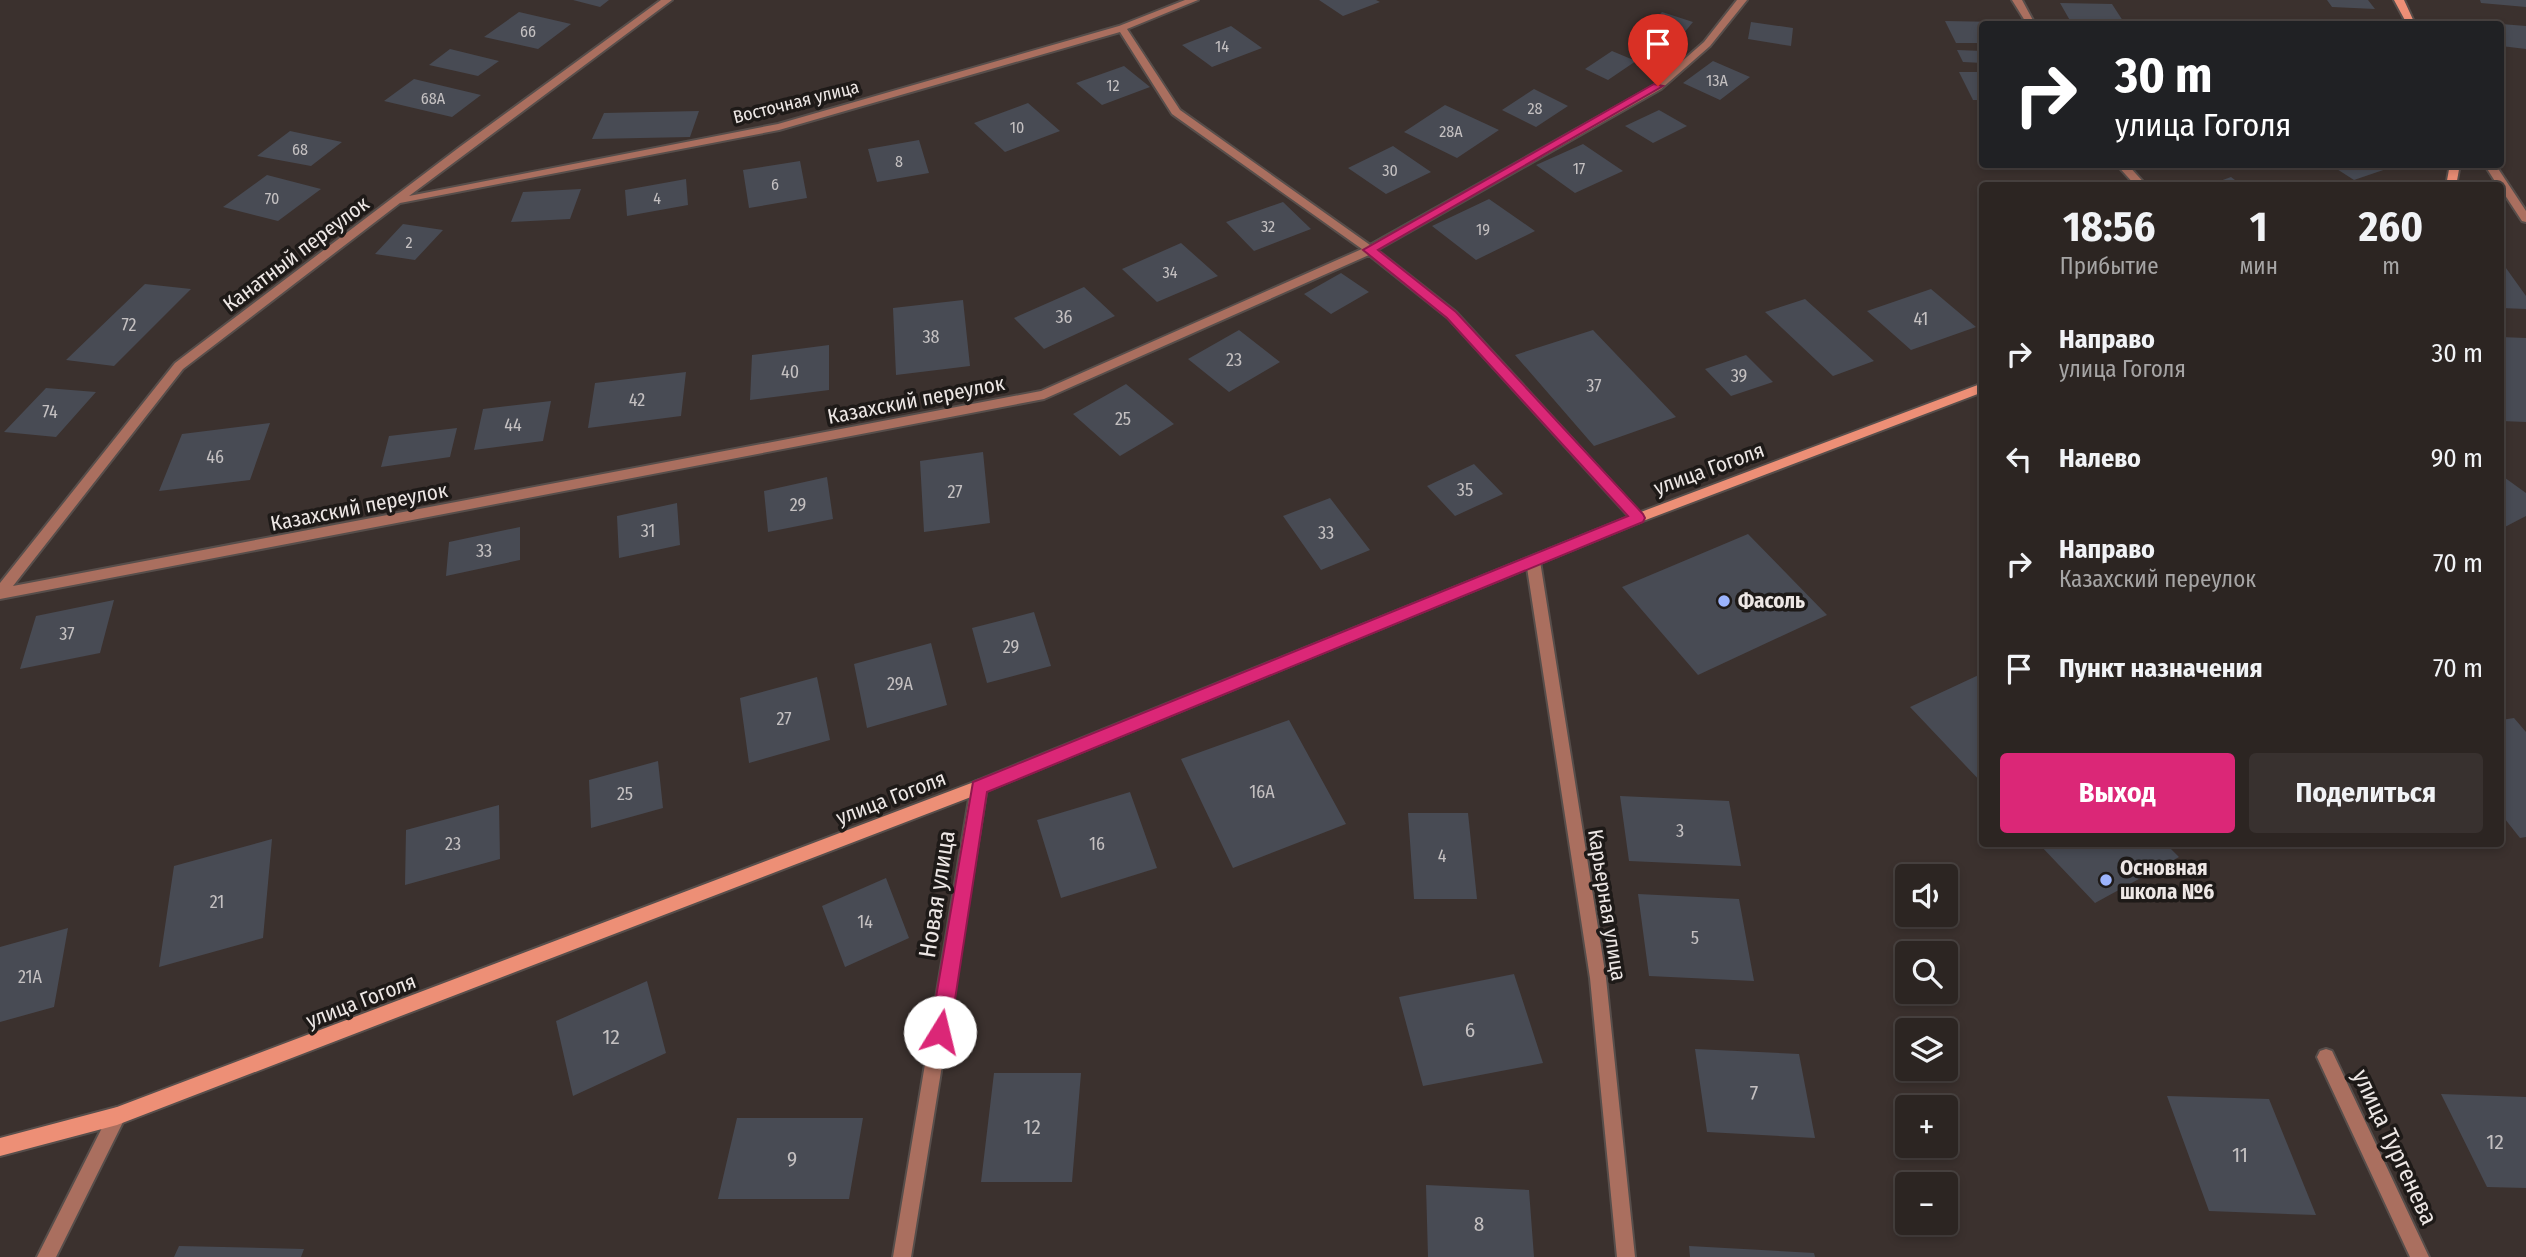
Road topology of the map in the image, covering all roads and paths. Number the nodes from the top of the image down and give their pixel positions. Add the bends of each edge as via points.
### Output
1 (667, 0) edge
2 (1193, 0) edge
3 (1742, 0) edge
4 (2017, 0) edge
5 (2399, 0) edge
6 (2029, 21) edge
7 (2410, 21) edge
8 (1122, 28) junction
9 (2125, 168) edge
10 (2138, 182) edge
11 (2504, 186) edge
12 (398, 201) junction
13 (2526, 219) edge
14 (1370, 250) junction
15 (1979, 389) edge
16 (1638, 518) junction
17 (1532, 561) junction
18 (0, 594) edge
19 (979, 787) junction
20 (2326, 1057) dead end
21 (117, 1116) junction
22 (0, 1147) edge
23 (46, 1257) edge
24 (902, 1257) edge
25 (1626, 1257) edge
26 (2420, 1257) edge

1 - 12 street, Канатный переулок
2 - 8 street, Восточная улица
3 - 14 street, Казахский переулок via 1707,44 1658,86
4 - 6 street
5 - 7 street
8 - 12 street, Восточная улица via 779,127
8 - 14 street via 1176,112
9 - 10 street
11 - 13 street
12 - 18 street, Канатный переулок via 179,366
14 - 16 street via 1452,315
14 - 18 street, Казахский переулок via 1044,395
15 - 16 street, улица Гоголя
16 - 17 street, улица Гоголя
17 - 19 street, улица Гоголя
17 - 25 street, Карьерная улица via 1598,978
19 - 21 street, улица Гоголя
19 - 24 street, Новая улица
20 - 26 street, улица Тургенева
21 - 22 street, улица Гоголя
21 - 23 street

